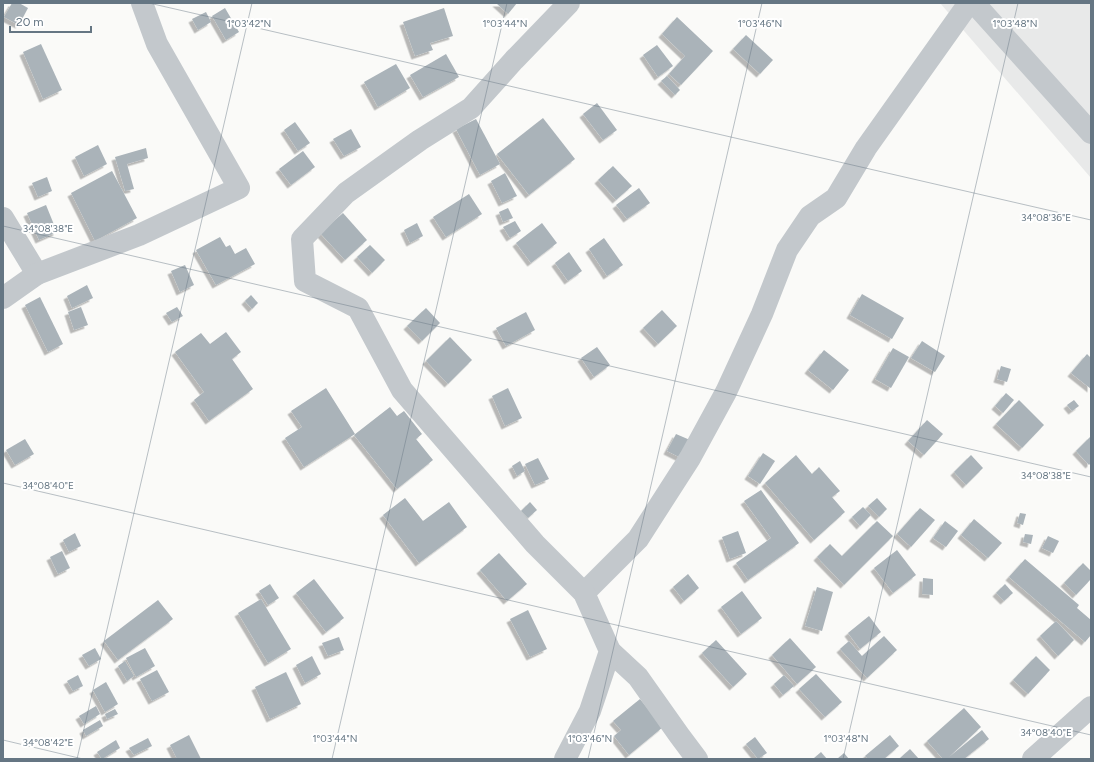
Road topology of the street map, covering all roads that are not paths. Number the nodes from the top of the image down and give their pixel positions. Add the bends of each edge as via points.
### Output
1 (142, 3) edge
2 (569, 3) edge
3 (969, 3) edge
4 (974, 3) edge
5 (1091, 133) edge
6 (3, 218) edge
7 (37, 274) junction
8 (3, 298) edge
9 (584, 593) junction
10 (610, 651) junction
11 (1091, 707) edge
12 (565, 759) edge
13 (697, 759) edge
14 (1033, 759) edge

1 - 7 street via 157,44 239,188 139,235
2 - 9 street via 471,108 420,140 346,193 302,239 305,281 358,308 402,390 535,544
3 - 9 street via 866,148 836,198 810,216 787,250 762,314 690,458 638,539
4 - 5 street
6 - 7 street
7 - 8 street
9 - 10 street
10 - 12 street via 590,711
10 - 13 street via 638,677
11 - 14 street

